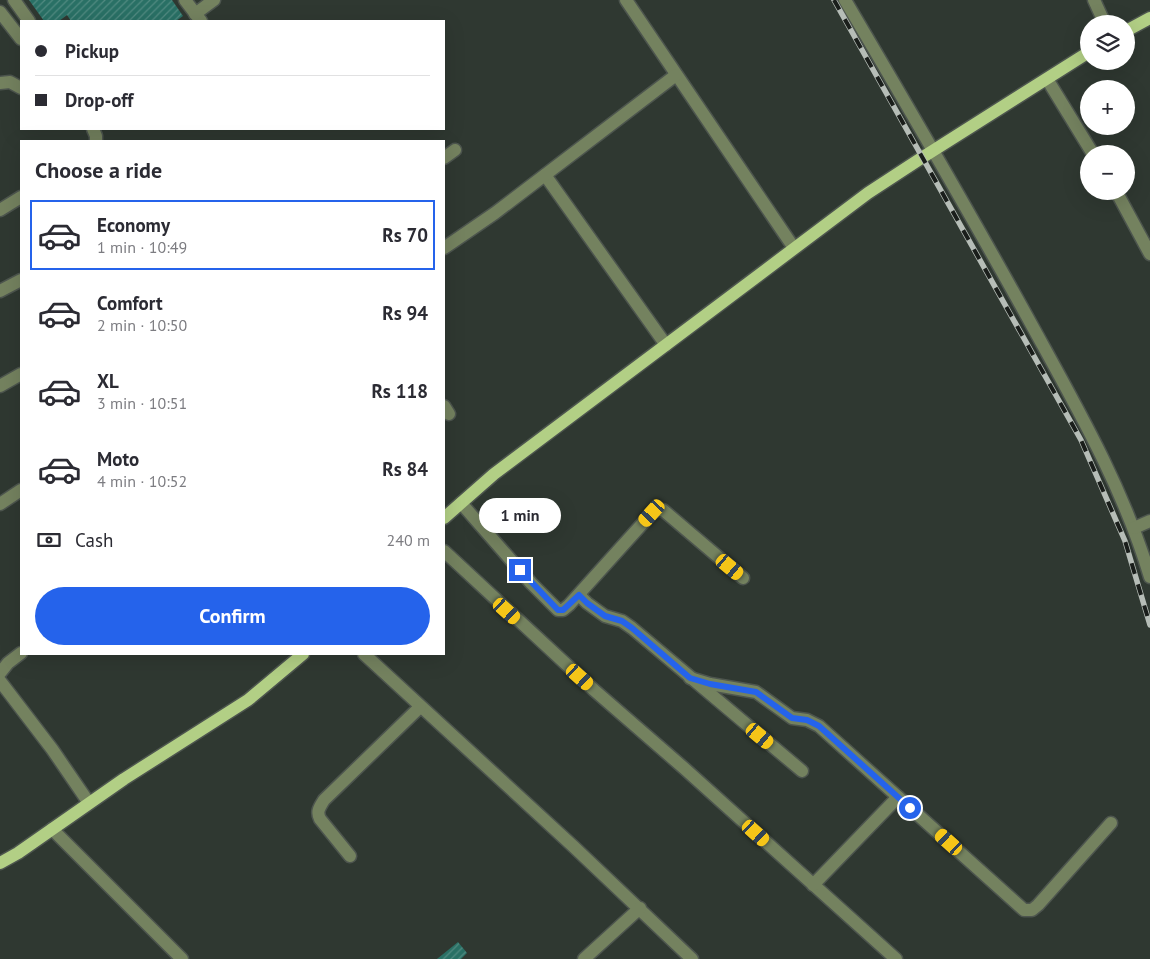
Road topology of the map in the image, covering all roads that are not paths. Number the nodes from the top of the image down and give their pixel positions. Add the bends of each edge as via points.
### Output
1 (14, 0) edge
2 (184, 0) edge
3 (214, 0) edge
4 (626, 0) edge
5 (846, 0) edge
6 (1094, 0) edge
7 (0, 12) edge
8 (1101, 15) edge
9 (198, 18) edge
10 (1150, 18) edge
11 (28, 20) edge
12 (1135, 26) edge
13 (20, 38) edge
14 (1080, 58) edge
15 (676, 76) junction
16 (1047, 78) junction
17 (0, 83) edge
18 (20, 87) edge
19 (1088, 145) edge
20 (455, 150) dead end
21 (933, 150) junction
22 (445, 157) edge
23 (545, 175) junction
24 (20, 198) edge
25 (1121, 200) edge
26 (0, 210) edge
27 (445, 247) edge
28 (794, 248) junction
29 (1150, 254) edge
30 (20, 281) edge
31 (0, 292) edge
32 (666, 344) junction
33 (20, 375) edge
34 (0, 386) edge
35 (20, 491) edge
36 (461, 503) junction
37 (0, 504) edge
38 (445, 517) edge
39 (1150, 521) edge
40 (1134, 528) junction
41 (445, 552) edge
42 (744, 578) dead end
43 (1150, 578) edge
44 (579, 595) junction
45 (20, 654) edge
46 (302, 655) edge
47 (365, 655) edge
48 (0, 673) edge
49 (690, 678) junction
50 (0, 681) edge
51 (420, 707) junction
52 (802, 771) dead end
53 (898, 796) junction
54 (89, 803) junction
55 (1111, 824) dead end
56 (52, 829) junction
57 (350, 856) dead end
58 (0, 863) edge
59 (813, 885) junction
60 (640, 908) junction
61 (182, 959) edge
62 (584, 959) edge
63 (692, 959) edge
64 (896, 959) edge

1 - 11 street
2 - 9 street
3 - 9 street
4 - 15 street
5 - 21 street
6 - 8 street
7 - 13 street
10 - 12 main road
14 - 16 main road
15 - 23 street
15 - 28 street
16 - 19 street
16 - 21 main road
17 - 18 street via 10,82
20 - 22 street
21 - 28 main road
21 - 40 street via 1086,425
23 - 27 street
23 - 32 street
24 - 26 street
25 - 29 street
28 - 32 main road
30 - 31 street
32 - 36 main road via 494,474
33 - 34 street
35 - 37 street
36 - 38 main road
36 - 44 street via 558,610 563,610
39 - 40 street
40 - 43 street
41 - 59 street
42 - 44 street via 663,510 657,510
44 - 49 street via 605,616 632,628
45 - 48 street
46 - 54 main road via 248,700
47 - 51 street
49 - 52 street
49 - 53 street via 756,692 792,718 814,723
50 - 54 street
51 - 57 street via 319,808 320,820
51 - 60 street
53 - 55 street via 1024,910 1032,910 1038,905
53 - 59 street
54 - 56 main road
56 - 58 main road
56 - 61 street
59 - 64 street
60 - 62 street
60 - 63 street

